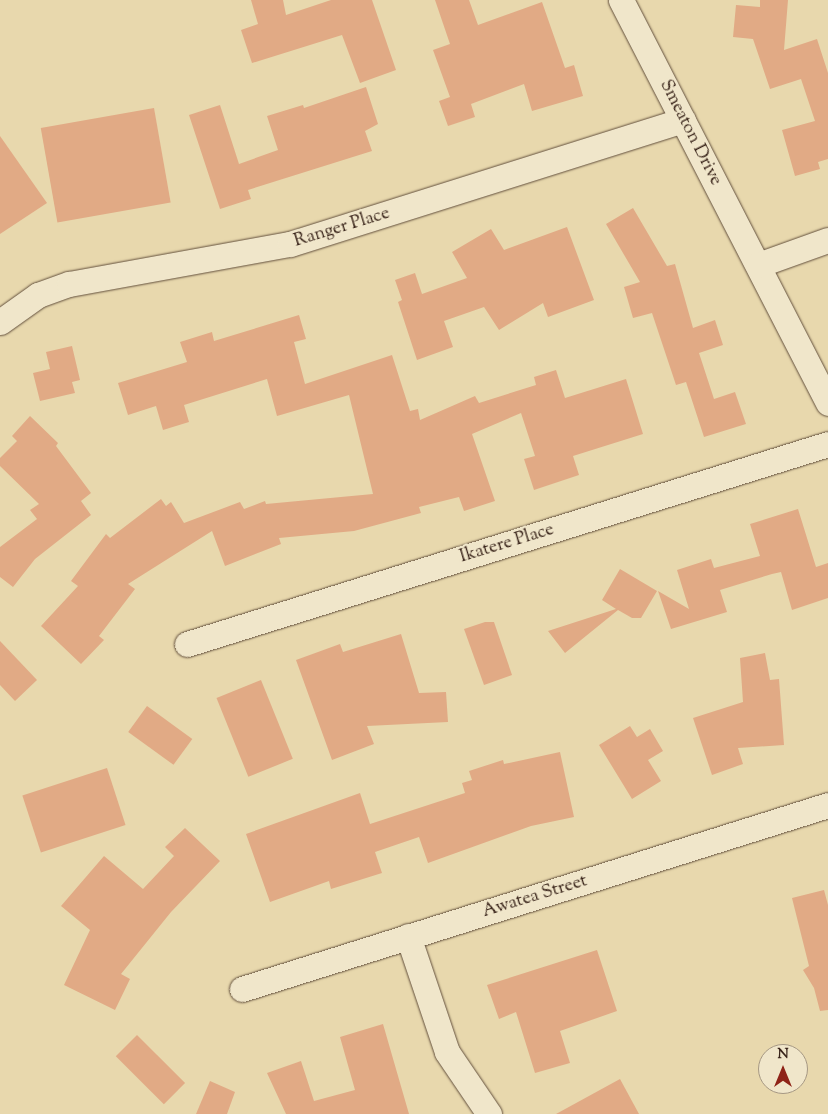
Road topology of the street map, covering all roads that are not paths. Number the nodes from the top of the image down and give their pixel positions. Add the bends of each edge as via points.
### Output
1 (621, 0) edge
2 (683, 120) junction
3 (828, 240) edge
4 (758, 265) junction
5 (0, 322) edge
6 (828, 403) edge
7 (828, 444) edge
8 (187, 644) dead end
9 (828, 805) edge
10 (408, 936) junction
11 (242, 989) dead end
12 (489, 1114) edge

1 - 2 street, Smeaton Drive
2 - 4 street, Smeaton Drive
2 - 5 street, Ranger Place via 290,244 69,284 38,295
3 - 4 street
4 - 6 street, Smeaton Drive
7 - 8 street, Ikatere Place
9 - 10 street, Awatea Street
10 - 11 street, Awatea Street
10 - 12 street via 447,1052

